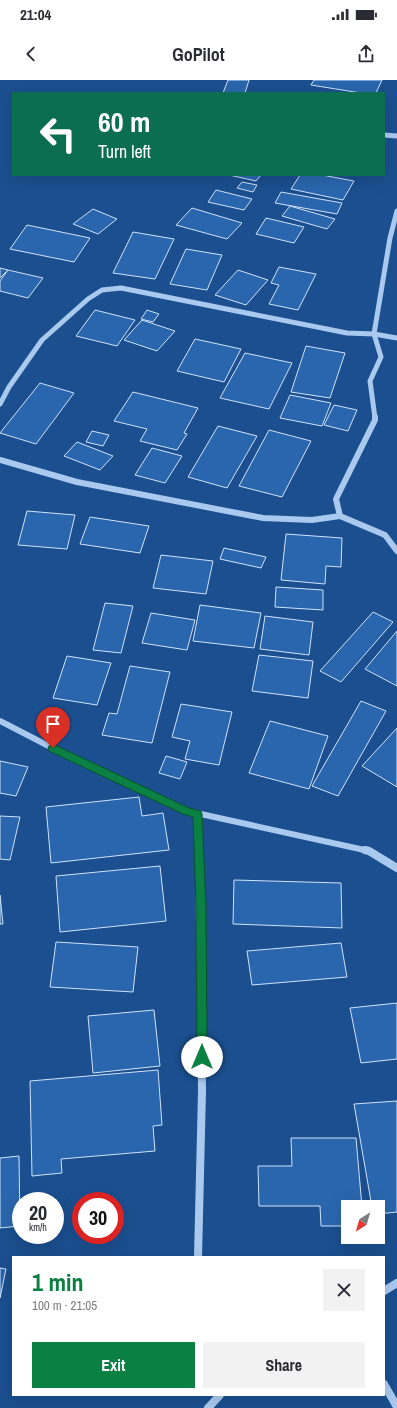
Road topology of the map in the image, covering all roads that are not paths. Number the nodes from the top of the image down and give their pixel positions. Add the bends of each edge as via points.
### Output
1 (385, 135) edge
2 (397, 136) edge
3 (397, 211) edge
4 (374, 334) junction
5 (397, 338) edge
6 (0, 404) edge
7 (0, 460) edge
8 (340, 516) junction
9 (397, 551) edge
10 (0, 721) edge
11 (198, 814) junction
12 (397, 868) edge
13 (198, 1256) edge
14 (397, 1283) edge
15 (385, 1290) edge
16 (385, 1386) edge
17 (219, 1396) edge
18 (397, 1407) edge
19 (208, 1408) edge

1 - 2 street
3 - 4 street
4 - 5 street
4 - 6 street via 347,333 121,288 102,290 88,299 42,340
4 - 8 street via 381,357 370,381 375,420 336,499
7 - 8 street via 77,482 263,518 312,520
8 - 9 street via 385,535
10 - 11 street via 66,755
11 - 12 street via 369,851
11 - 13 street via 202,1042
14 - 15 street
16 - 18 street
17 - 19 street

